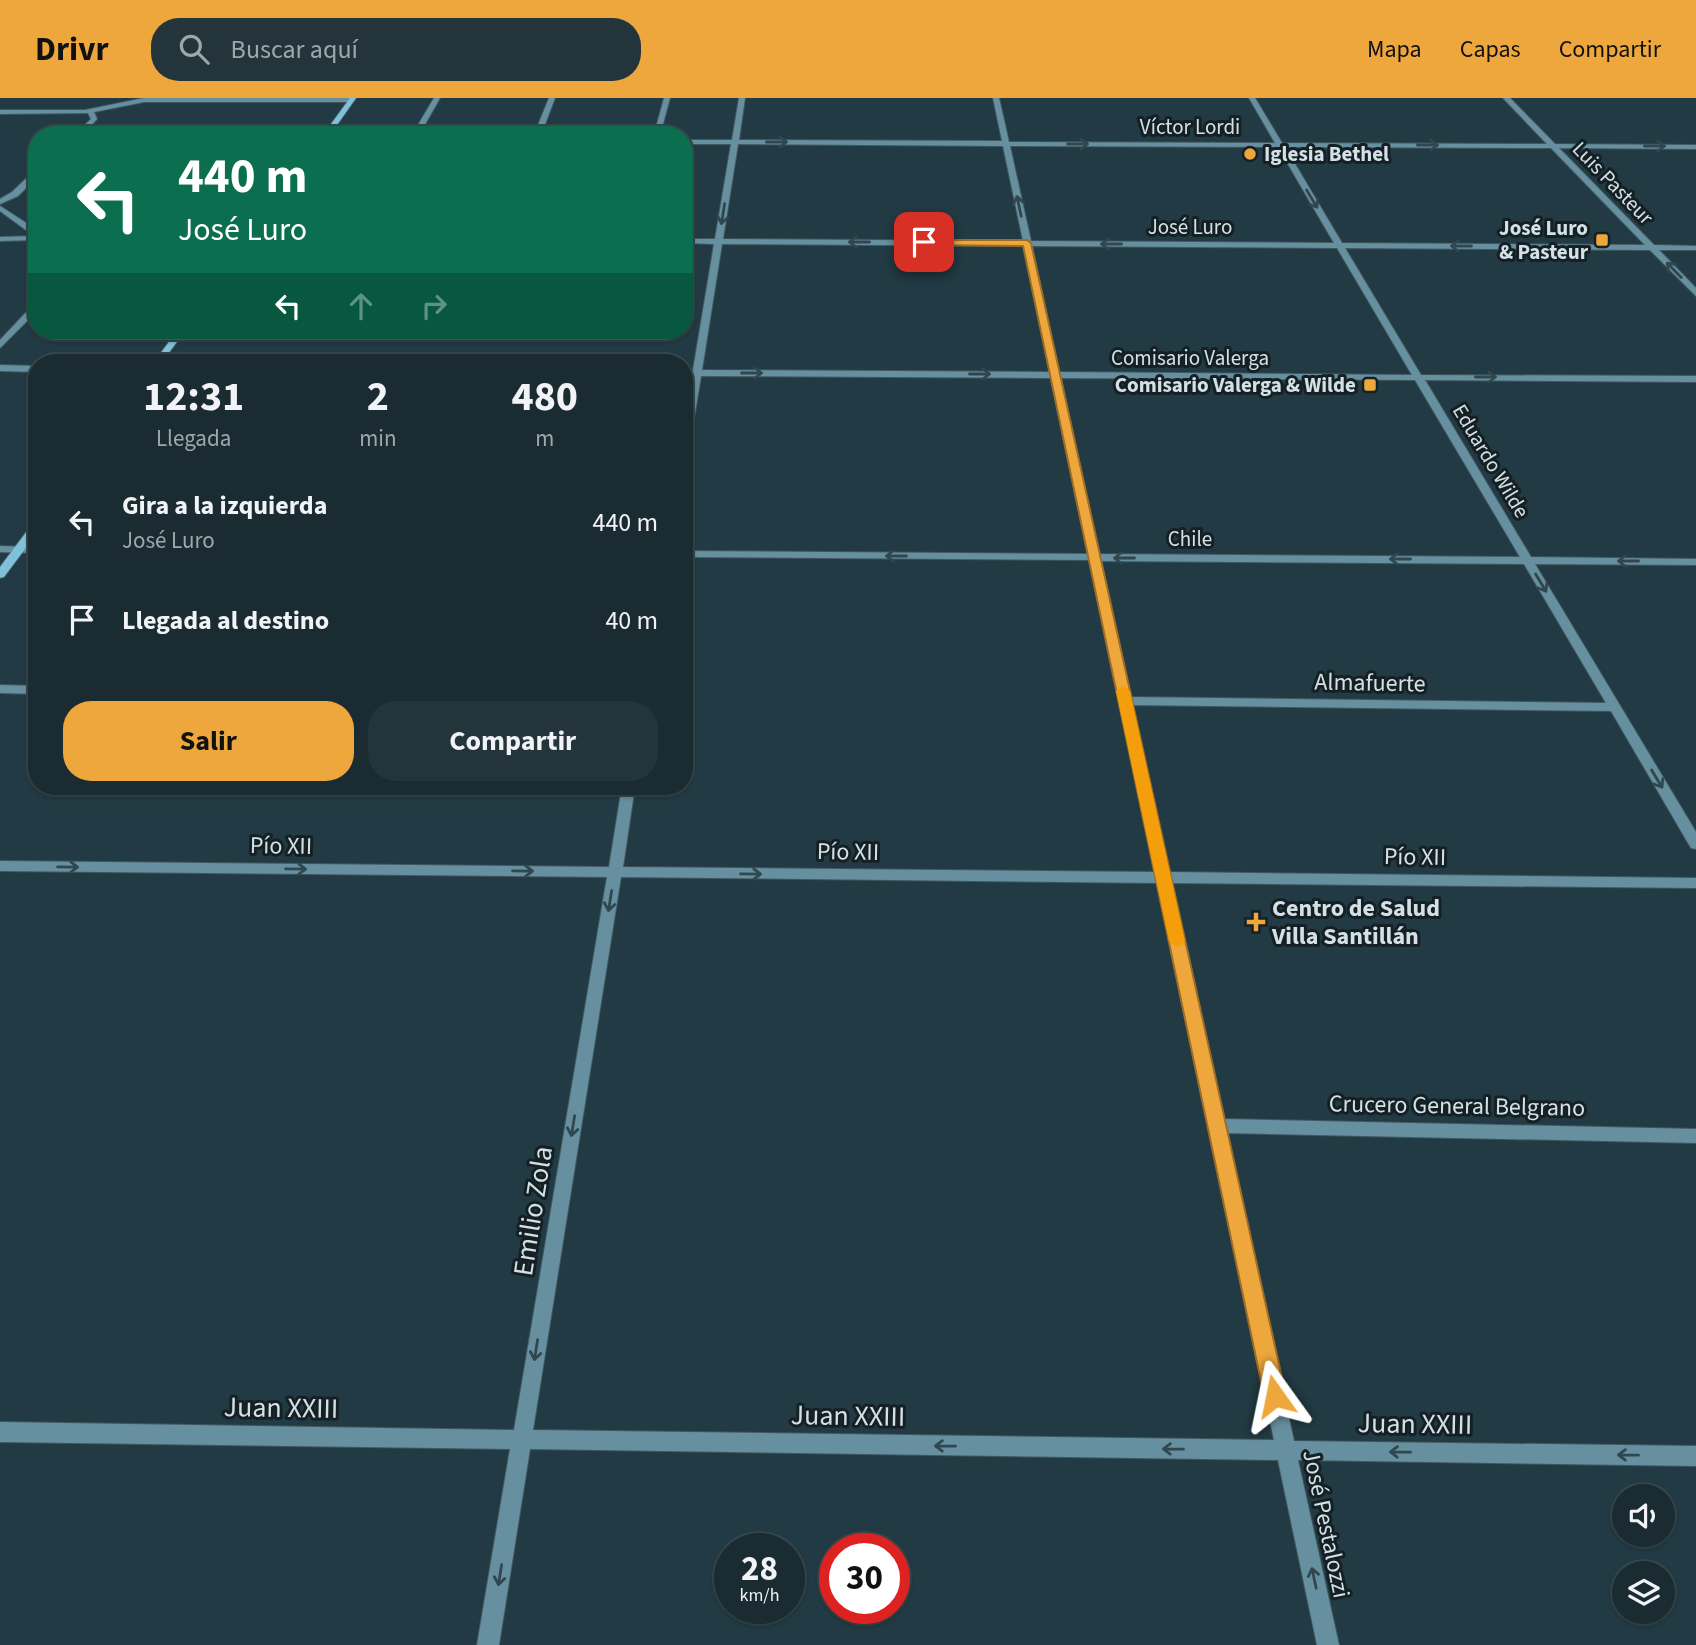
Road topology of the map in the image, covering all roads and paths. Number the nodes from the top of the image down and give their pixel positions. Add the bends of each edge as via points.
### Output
1 (437, 98) edge
2 (552, 98) edge
3 (667, 98) edge
4 (742, 98) edge
5 (996, 98) edge
6 (1252, 98) edge
7 (1506, 98) edge
8 (352, 99) edge
9 (90, 111) junction
10 (0, 112) edge
11 (87, 126) edge
12 (332, 126) edge
13 (420, 126) edge
14 (541, 126) edge
15 (659, 126) edge
16 (693, 142) edge
17 (735, 142) junction
18 (1005, 143) junction
19 (1280, 145) junction
20 (1552, 146) junction
21 (1696, 146) edge
22 (28, 182) edge
23 (1, 208) edge
24 (28, 229) edge
25 (28, 237) edge
26 (0, 239) edge
27 (693, 241) edge
28 (719, 241) junction
29 (1027, 243) junction
30 (1339, 245) junction
31 (1651, 247) junction
32 (1696, 247) edge
33 (1696, 293) edge
34 (28, 315) edge
35 (0, 345) edge
36 (0, 368) edge
37 (28, 369) edge
38 (693, 373) edge
39 (697, 373) junction
40 (1055, 375) junction
41 (1418, 377) junction
42 (1696, 379) edge
43 (693, 397) edge
44 (28, 538) edge
45 (0, 549) edge
46 (19, 550) junction
47 (28, 550) edge
48 (693, 554) edge
49 (1094, 557) junction
50 (1527, 560) junction
51 (1696, 562) edge
52 (0, 575) edge
53 (0, 690) edge
54 (28, 690) edge
55 (1126, 701) junction
56 (1614, 707) junction
57 (628, 795) edge
58 (1696, 844) edge
59 (0, 866) edge
60 (615, 872) junction
61 (1163, 878) junction
62 (1696, 883) edge
63 (1217, 1126) junction
64 (1696, 1136) edge
65 (0, 1432) edge
66 (522, 1439) junction
67 (1287, 1450) junction
68 (1696, 1456) edge
69 (488, 1645) edge
70 (1328, 1645) edge

1 - 13 street
2 - 14 street
3 - 15 street
4 - 17 street
5 - 18 street, José Pestalozzi
6 - 19 street, Eduardo Wilde
7 - 20 street, Luis Pasteur
8 - 9 street via 147,99
8 - 12 main road
9 - 10 street
9 - 11 street via 94,119
16 - 17 street, Víctor Lordi
17 -> 18 street, Víctor Lordi
17 -> 28 street
18 -> 19 street, Víctor Lordi
29 -> 18 street, José Pestalozzi
19 -> 20 street, Víctor Lordi
19 -> 30 street, Eduardo Wilde
20 -> 21 street, Víctor Lordi
20 - 31 street, Luis Pasteur
22 - 23 street
23 - 24 street
25 - 26 street
27 - 28 street, José Luro
29 -> 28 street, José Luro
28 - 39 street
30 -> 29 street, José Luro
29 - 40 street, José Pestalozzi
31 -> 30 street, José Luro
30 - 41 street, Eduardo Wilde
31 - 32 street, José Luro
33 -> 31 street, Luis Pasteur
34 - 35 street
36 - 37 street
38 - 39 street, Comisario Valerga
39 -> 40 street, Comisario Valerga
39 - 43 street
40 - 41 street, Comisario Valerga
40 - 49 street, José Pestalozzi
41 -> 42 street, Comisario Valerga
41 - 50 street, Eduardo Wilde
44 - 46 main road
45 - 46 street
46 - 47 street
46 - 52 main road
49 -> 48 street, Chile
50 -> 49 street, Chile
49 - 55 street, José Pestalozzi
51 -> 50 street, Chile
50 -> 56 street, Eduardo Wilde
53 - 54 street
55 - 56 street, Almafuerte
55 - 61 street, José Pestalozzi
56 -> 58 street, Eduardo Wilde
57 - 60 street, Emilio Zola
59 -> 60 street, Pío XII
60 -> 61 street, Pío XII
60 -> 66 street, Emilio Zola
61 - 62 street, Pío XII
61 - 63 street, José Pestalozzi
63 - 64 street, Crucero General Belgrano
63 - 67 street, José Pestalozzi
65 - 66 street, Juan XXIII
67 -> 66 street, Juan XXIII
66 -> 69 street, Emilio Zola
68 -> 67 street, Juan XXIII
70 -> 67 street, José Pestalozzi

